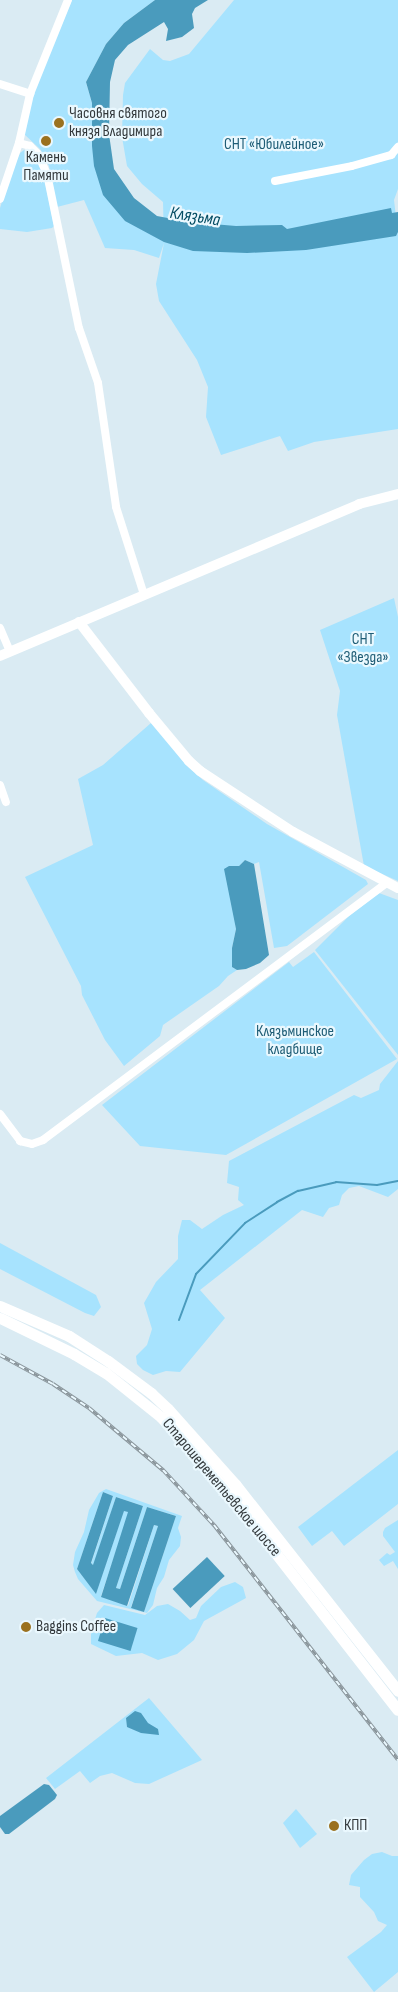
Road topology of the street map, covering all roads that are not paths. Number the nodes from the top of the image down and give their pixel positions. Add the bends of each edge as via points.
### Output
1 (68, 0) edge
2 (0, 84) edge
3 (30, 94) junction
4 (19, 143) junction
5 (398, 148) edge
6 (275, 181) dead end
7 (0, 199) edge
8 (398, 494) edge
9 (144, 595) junction
10 (79, 622) junction
11 (0, 628) edge
12 (10, 651) junction
13 (0, 656) edge
14 (0, 785) edge
15 (6, 802) dead end
16 (386, 883) junction
17 (398, 888) edge
18 (0, 1114) edge
19 (0, 1306) edge
20 (0, 1318) edge
21 (398, 1691) edge
22 (398, 1710) edge

1 - 3 street
2 - 3 street
3 - 4 street
4 - 7 street
4 - 9 street via 30,146 38,154 47,174 79,328 98,383 116,507
5 - 6 street via 391,155 352,166
8 - 9 main road via 360,504
9 - 10 main road
10 - 12 main road
10 - 16 main road via 149,713 200,771 293,832
11 - 12 street
12 - 13 main road
14 - 15 street
16 - 17 main road
16 - 18 street via 43,1140 32,1144 20,1141
19 - 21 main road, Старошереметьевское шоссе via 69,1336 108,1361 168,1408 235,1484
20 - 22 main road, Старошереметьевское шоссе via 106,1373 161,1417 228,1492

